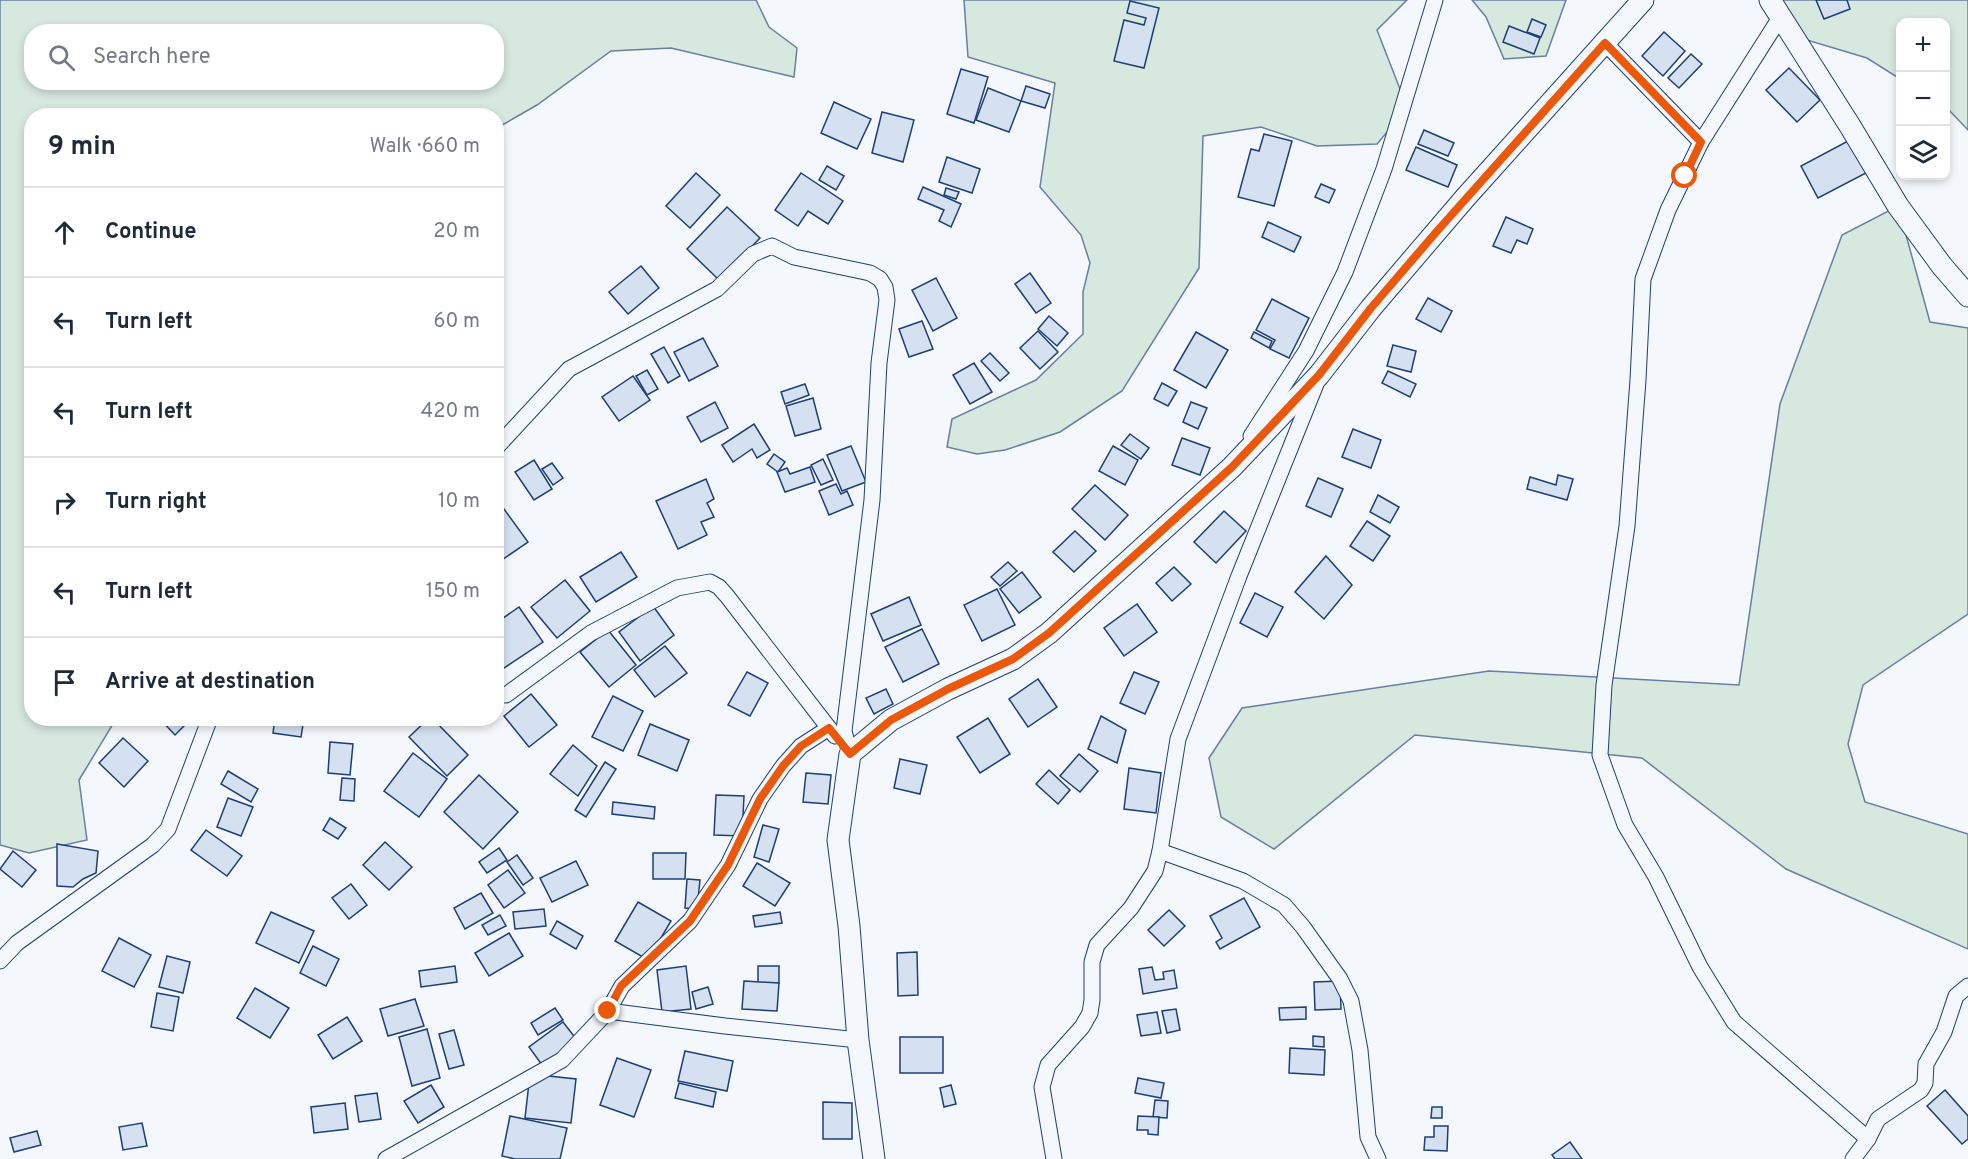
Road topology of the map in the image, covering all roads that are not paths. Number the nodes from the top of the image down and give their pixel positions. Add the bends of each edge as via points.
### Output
1 (1435, 0) edge
2 (1643, 0) edge
3 (1776, 8) edge
4 (1605, 43) junction
5 (1701, 142) junction
6 (1968, 296) edge
7 (1319, 375) junction
8 (504, 439) edge
9 (1232, 467) junction
10 (506, 695) dead end
11 (207, 726) edge
12 (829, 728) junction
13 (850, 754) junction
14 (1160, 851) junction
15 (0, 961) edge
16 (1968, 986) edge
17 (608, 1011) junction
18 (858, 1040) junction
19 (1868, 1139) junction
20 (397, 1157) edge
21 (874, 1159) edge
22 (1054, 1159) edge
23 (1378, 1159) edge
24 (1853, 1159) edge

1 - 9 street via 1384,168 1345,272 1305,351
2 - 4 main road
3 - 5 street
3 - 6 main road via 1898,206
4 - 5 street
4 - 7 main road via 1458,207
5 - 19 street via 1668,210 1643,279 1627,526 1604,685 1600,755 1625,825 1656,877 1700,967 1734,1022
7 - 9 main road
7 - 14 street via 1178,739
8 - 13 street via 569,369 717,289 753,254 772,246 794,257 870,273 880,279 887,300 879,363 872,500 844,731
9 - 13 main road via 1049,633 1013,659 891,720
10 - 12 street via 591,633 677,588 710,582 727,596
11 - 15 street via 168,829 153,845 17,943
12 - 13 street
12 - 17 street via 801,746 783,766 760,799 728,865 690,921 621,986
13 - 18 main road via 838,840
14 - 22 street via 1155,871 1131,908 1097,945 1092,962 1090,1013 1048,1065 1042,1087
14 - 23 street via 1243,880 1284,905 1340,979 1350,1001 1360,1050 1368,1137
16 - 19 street via 1956,996 1944,1032 1926,1064 1921,1090 1878,1119
17 - 18 street
17 - 20 street via 562,1060
18 - 21 main road
19 - 24 street

